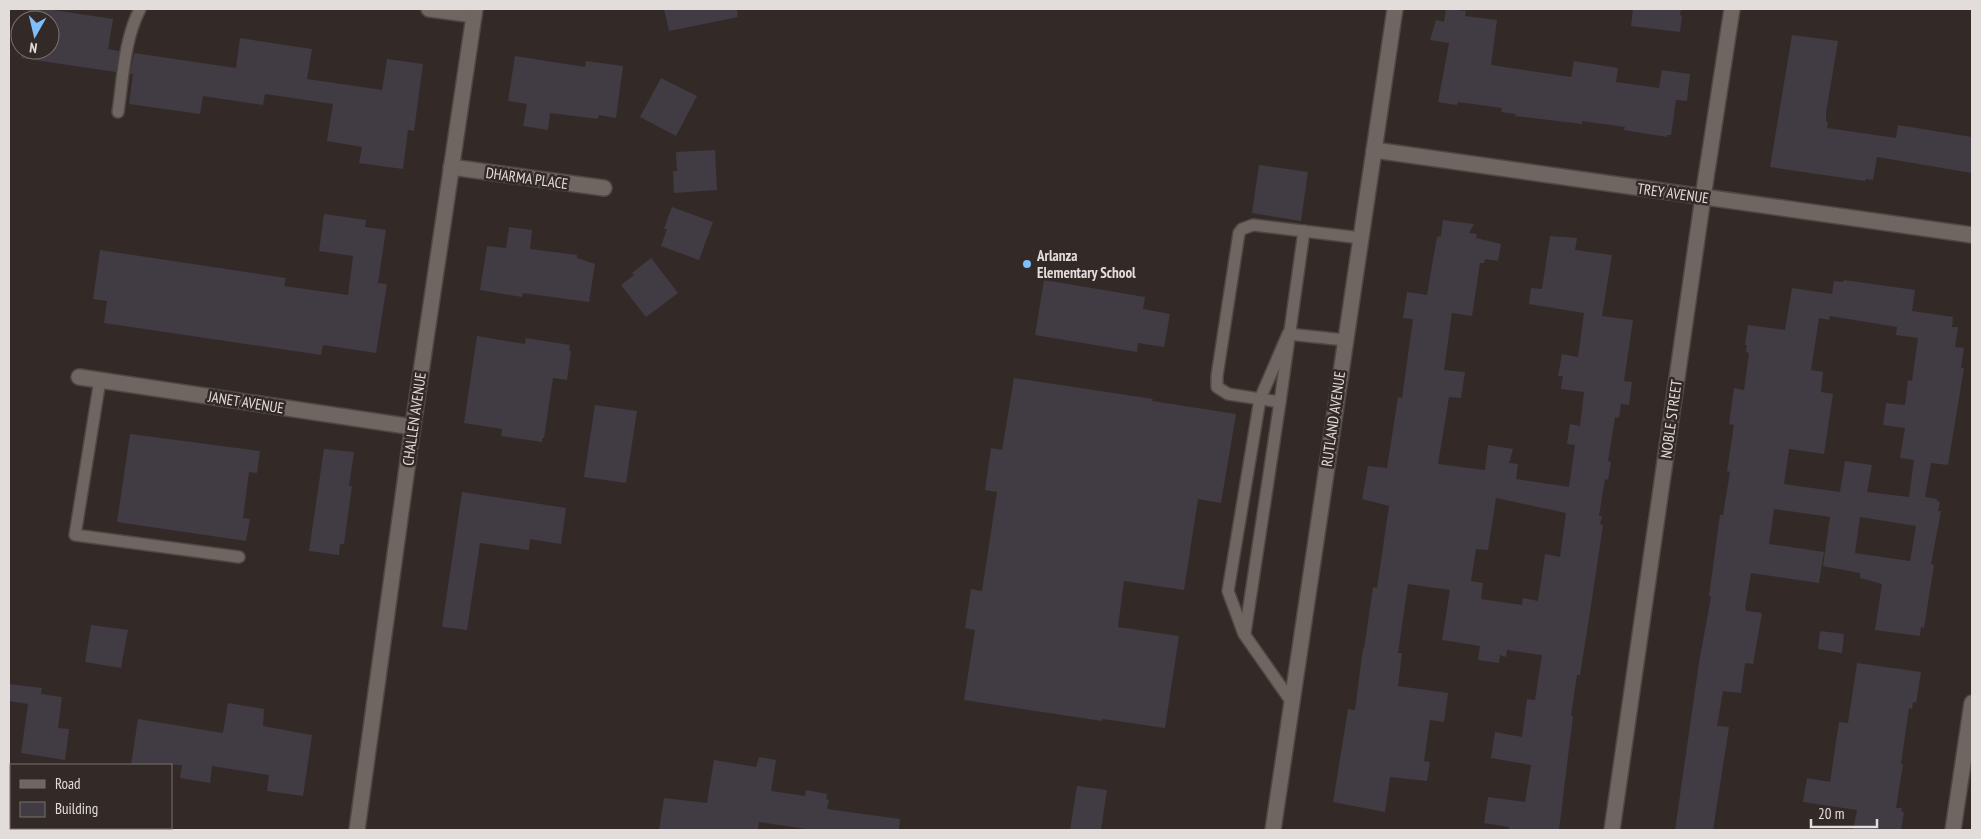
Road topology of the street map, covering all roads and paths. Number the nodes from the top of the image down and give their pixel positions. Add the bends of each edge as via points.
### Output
1 (140, 9) edge
2 (429, 9) edge
3 (1395, 9) edge
4 (1732, 9) edge
5 (474, 12) edge
6 (118, 112) dead end
7 (1374, 150) junction
8 (451, 167) junction
9 (604, 188) dead end
10 (1703, 197) junction
11 (1304, 231) junction
12 (1972, 235) edge
13 (1361, 238) junction
14 (1288, 334) junction
15 (1345, 340) junction
16 (80, 377) dead end
17 (100, 380) junction
18 (1260, 398) junction
19 (1280, 402) junction
20 (413, 427) junction
21 (239, 556) dead end
22 (1244, 634) junction
23 (1291, 702) junction
24 (1972, 703) edge
25 (357, 830) edge
26 (1273, 830) edge
27 (1612, 830) edge
28 (1953, 830) edge

1 - 6 lane via 132,24
2 - 5 street
3 - 7 street, RUTLAND AVENUE
4 - 10 street, NOBLE STREET
5 - 8 street, CHALLEN AVENUE
7 - 10 street, TREY AVENUE
7 - 13 street, RUTLAND AVENUE
8 - 9 street, DHARMA PLACE
8 - 20 street, CHALLEN AVENUE
10 - 12 street, TREY AVENUE
10 - 27 street, NOBLE STREET
11 - 13 lane
11 - 14 lane
11 - 18 lane via 1254,225 1239,233 1217,387 1228,394
13 - 15 street, RUTLAND AVENUE
14 - 15 lane
14 - 18 lane
14 - 19 lane
15 - 23 street, RUTLAND AVENUE
16 - 17 street, JANET AVENUE
17 - 20 street, JANET AVENUE
17 - 21 lane via 75,535
18 - 19 lane
18 - 22 lane via 1228,591
19 - 22 lane
20 - 25 street, CHALLEN AVENUE
22 - 23 lane
23 - 26 street, RUTLAND AVENUE
24 - 28 street

